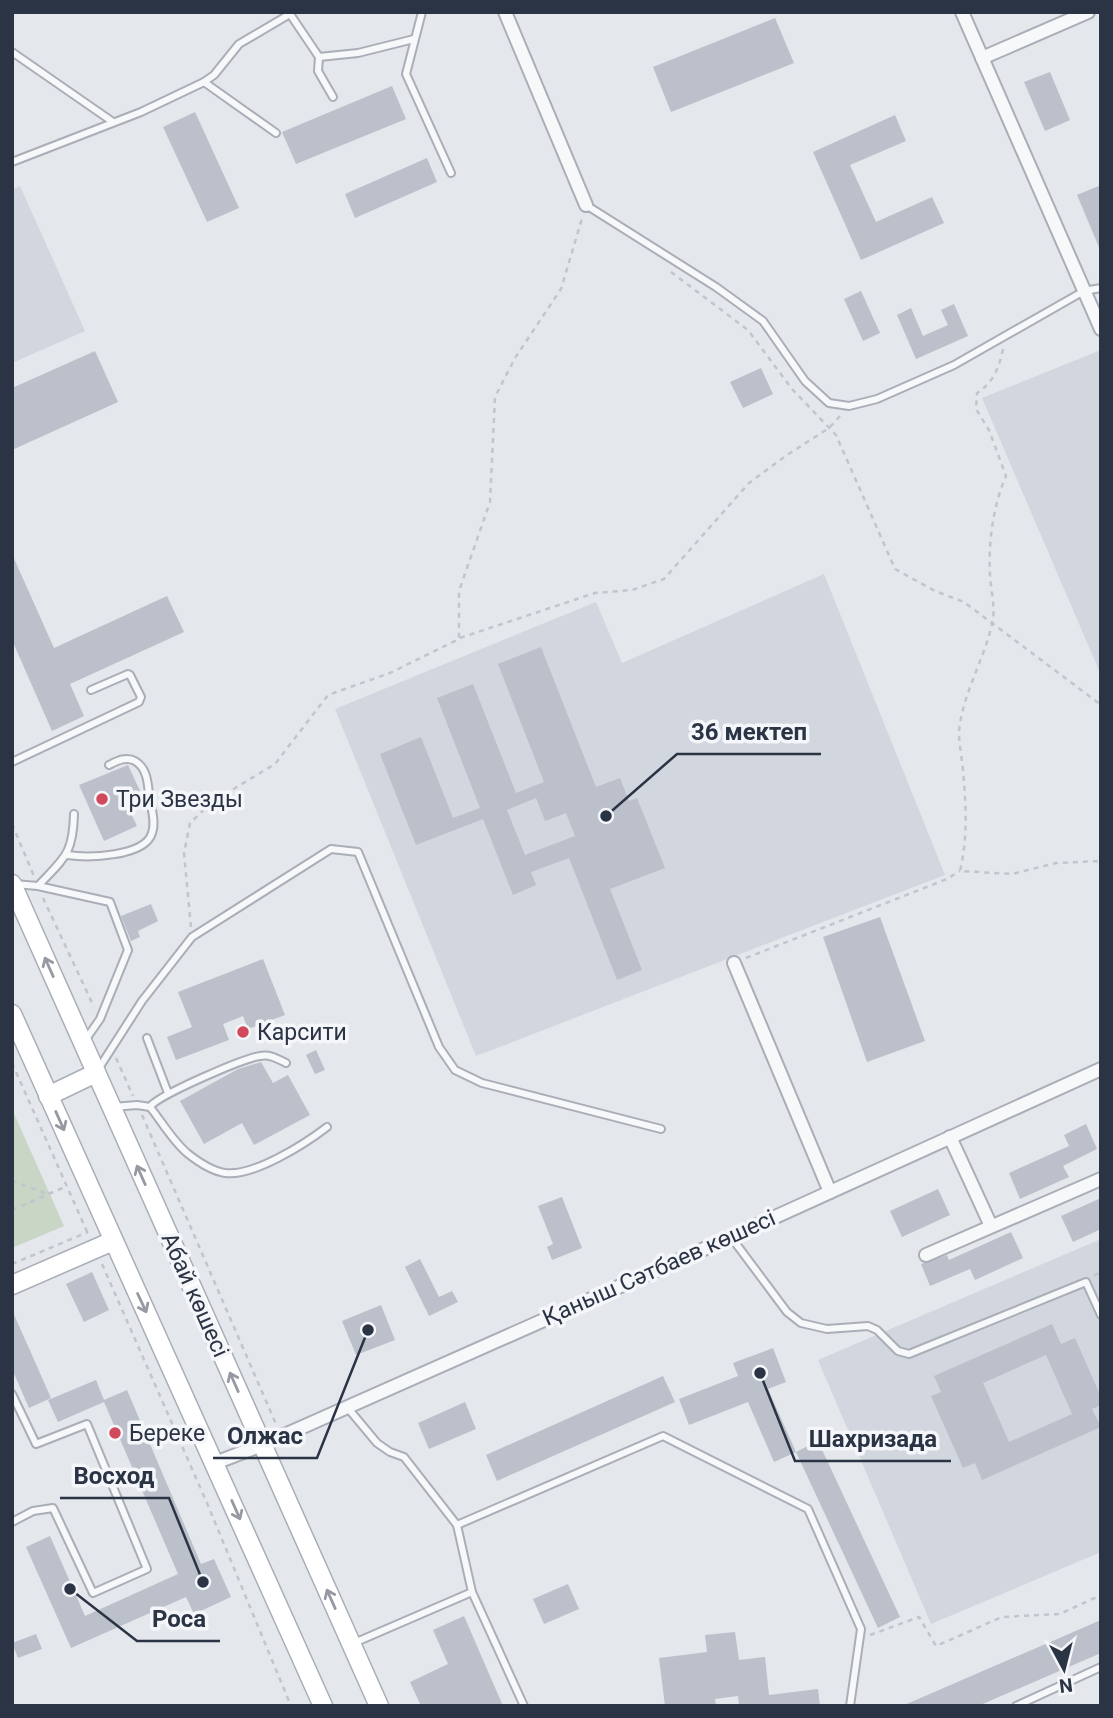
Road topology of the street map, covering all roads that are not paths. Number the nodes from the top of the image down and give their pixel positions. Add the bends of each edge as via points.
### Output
1 (422, 12) edge
2 (505, 12) edge
3 (961, 12) edge
4 (1088, 12) edge
5 (291, 13) edge
6 (414, 39) junction
7 (12, 52) edge
8 (319, 57) junction
9 (982, 58) junction
10 (204, 82) junction
11 (333, 97) dead end
12 (113, 122) junction
13 (276, 133) dead end
14 (12, 162) edge
15 (451, 173) dead end
16 (586, 205) joint
17 (1101, 288) edge
18 (1084, 291) junction
19 (1101, 329) edge
20 (91, 690) dead end
21 (12, 762) edge
22 (109, 765) dead end
23 (74, 814) dead end
24 (67, 855) junction
25 (12, 884) edge
26 (38, 886) junction
27 (734, 963) road end
28 (12, 1014) edge
29 (147, 1038) dead end
30 (83, 1044) junction
31 (286, 1063) dead end
32 (1101, 1069) edge
33 (96, 1073) junction
34 (168, 1093) junction
35 (48, 1096) junction
36 (111, 1107) junction
37 (150, 1107) junction
38 (327, 1127) dead end
39 (661, 1129) dead end
40 (950, 1137) junction
41 (1101, 1179) edge
42 (830, 1192) junction
43 (991, 1226) junction
44 (731, 1237) junction
45 (113, 1241) junction
46 (926, 1255) dead end
47 (12, 1285) edge
48 (1101, 1315) edge
49 (12, 1394) edge
50 (346, 1407) junction
51 (261, 1445) junction
52 (215, 1463) junction
53 (12, 1522) edge
54 (457, 1525) junction
55 (472, 1592) junction
56 (351, 1644) junction
57 (1101, 1667) edge
58 (323, 1706) edge
59 (379, 1706) edge
60 (524, 1706) edge
61 (850, 1706) edge
62 (1016, 1706) edge

1 - 6 lane
2 - 16 street
3 - 9 street
4 - 9 street
5 - 8 lane
5 - 10 lane via 239,44
6 - 8 lane
6 - 15 lane via 407,74
7 - 12 lane
8 - 11 lane via 318,71
9 - 18 street
10 - 12 lane
10 - 13 lane
12 - 14 lane
16 - 18 lane via 763,321 805,381 829,403 849,406 877,399 954,365
17 - 18 lane
18 - 19 street
20 - 21 lane via 128,674 141,697 139,702
22 - 24 lane via 124,758 135,761 146,774 152,836 146,844 104,857
23 - 24 lane
24 - 26 lane
25 - 26 lane
30 -> 25 main road, Абай көшесі
26 - 30 lane via 110,902 128,950 100,1019
27 - 42 street
28 - 35 main road
29 - 34 lane
30 - 33 main road, Абай көшесі
31 - 34 lane via 274,1056 260,1056
32 - 40 street, Қаныш Сәтбаев көшесі
33 - 35 main road
33 - 36 main road, Абай көшесі
33 - 39 lane via 142,1001 192,937 331,849 358,852 439,1047 455,1070 482,1083
34 - 37 lane
35 -> 45 main road
36 - 37 lane
51 -> 36 main road, Абай көшесі
37 - 38 lane via 188,1154 226,1173 268,1162
40 - 42 street, Қаныш Сәтбаев көшесі
40 - 43 street
41 - 43 street
42 - 44 street, Қаныш Сәтбаев көшесі
43 - 46 street
44 - 48 lane via 788,1312 801,1322 827,1329 868,1326 909,1354 1086,1282
44 - 50 street, Қаныш Сәтбаев көшесі
45 - 47 main road via 91,1240
45 -> 52 main road
49 - 53 lane via 36,1444 87,1424 147,1569 93,1593 53,1508 33,1511
50 - 51 street, Қаныш Сәтбаев көшесі
50 - 54 lane via 377,1443 404,1457
51 - 52 street, Қаныш Сәтбаев көшесі
56 -> 51 main road, Абай көшесі
52 -> 58 main road
54 - 55 lane
54 - 61 lane via 663,1436 808,1509 861,1629
55 - 56 lane
55 - 60 lane
56 - 59 main road, Абай көшесі
57 - 62 lane

